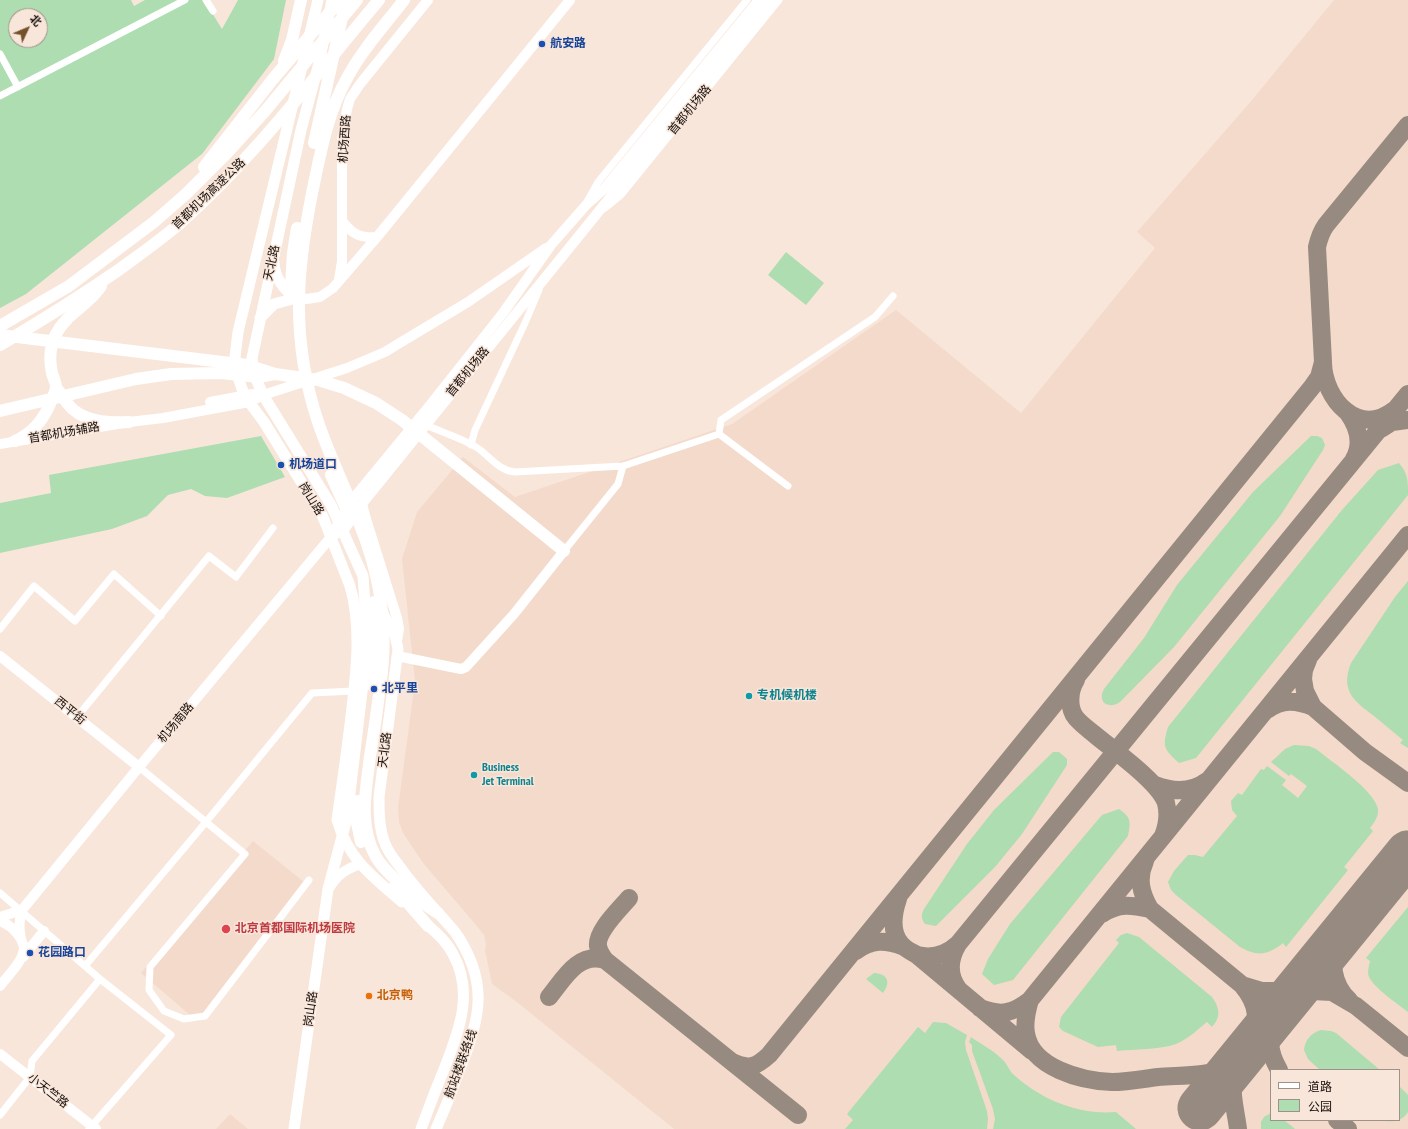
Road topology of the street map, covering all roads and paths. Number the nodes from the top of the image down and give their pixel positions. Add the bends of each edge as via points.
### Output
1 (185, 0) edge
2 (206, 0) edge
3 (301, 0) edge
4 (318, 0) edge
5 (332, 0) edge
6 (340, 0) edge
7 (346, 0) edge
8 (357, 0) edge
9 (379, 0) edge
10 (404, 0) edge
11 (428, 0) edge
12 (570, 0) edge
13 (747, 0) edge
14 (759, 0) edge
15 (770, 0) edge
16 (779, 0) edge
17 (213, 11) dead end
18 (0, 54) edge
19 (273, 79) junction
20 (18, 87) junction
21 (0, 96) edge
22 (186, 194) junction
23 (587, 204) junction
24 (596, 216) junction
25 (343, 222) junction
26 (377, 236) junction
27 (551, 245) junction
28 (274, 254) junction
29 (564, 255) junction
30 (110, 276) junction
31 (339, 280) junction
32 (543, 280) junction
33 (893, 296) dead end
34 (296, 298) junction
35 (260, 319) junction
36 (0, 326) edge
37 (0, 334) edge
38 (0, 345) edge
39 (275, 374) junction
40 (56, 388) junction
41 (263, 395) junction
42 (247, 398) junction
43 (0, 411) edge
44 (129, 422) junction
45 (426, 425) junction
46 (719, 434) junction
47 (15, 442) junction
48 (0, 444) edge
49 (471, 445) junction
50 (623, 466) junction
51 (788, 486) dead end
52 (362, 504) junction
53 (341, 526) junction
54 (273, 528) dead end
55 (331, 537) junction
56 (564, 551) junction
57 (363, 576) junction
58 (161, 616) junction
59 (0, 630) edge
60 (397, 641) junction
61 (0, 656) edge
62 (397, 656) junction
63 (354, 691) junction
64 (77, 717) junction
65 (139, 767) junction
66 (206, 822) junction
67 (342, 835) junction
68 (360, 864) junction
69 (384, 872) junction
70 (309, 880) dead end
71 (328, 890) junction
72 (0, 893) edge
73 (22, 910) junction
74 (438, 913) junction
75 (0, 917) edge
76 (0, 921) edge
77 (428, 926) junction
78 (44, 931) junction
79 (21, 939) junction
80 (19, 961) junction
81 (85, 966) junction
82 (100, 979) junction
83 (0, 986) edge
84 (164, 1011) junction
85 (154, 1021) junction
86 (0, 1054) edge
87 (30, 1077) junction
88 (0, 1115) edge
89 (92, 1128) edge
90 (294, 1129) edge
91 (420, 1129) edge
92 (436, 1129) edge

1 - 20 street
2 - 17 street
3 - 19 highway via 288,53
4 - 42 main road, 天北路 via 236,346 236,368
5 - 28 main road, 天北路
6 - 19 highway
7 - 69 highway via 297,226 290,284 291,335 305,406 357,538 371,588 375,643 373,683 356,818 364,849 371,862
8 - 22 highway, 首都机场高速公路 via 258,119
9 - 30 highway, 首都机场高速公路 via 280,121 233,172 176,226
10 - 69 highway via 346,78 330,116 311,195 300,262 298,292 300,346 309,391 326,443 369,548 381,602 384,630 383,664 364,811 369,840
11 - 25 street, 机场西路 via 350,99 342,140
12 - 26 street
13 - 23 street, 首都机场路 via 598,182
14 - 23 street, 首都机场路 via 604,189
15 - 24 street, 首都机场路
16 - 24 street, 首都机场路 via 621,195
18 - 20 street
19 - 22 highway
20 - 21 street
22 - 36 highway, 首都机场高速公路 via 154,222 69,286
23 - 27 street, 首都机场路
24 - 29 street, 首都机场路
25 - 26 street via 350,232 368,237
25 - 31 street, 机场西路
26 - 31 street
27 - 29 street
27 - 41 street, 首都机场路 via 468,302 384,352 347,368
27 - 53 street, 首都机场路 via 503,314 348,504
28 - 34 main road via 276,275 289,293
28 - 35 main road, 天北路
29 - 32 street, 首都机场路
30 - 38 highway, 首都机场高速公路
30 - 40 highway via 93,297 66,320 53,339 50,360
31 - 34 street via 320,297
32 - 45 street, 首都机场路
32 - 49 street via 475,430
33 - 46 street via 875,317 721,420
34 - 35 main road via 274,304
35 - 41 main road, 天北路 via 252,365
37 - 39 highway via 247,365
39 - 43 highway via 259,377 221,373 165,375 136,379
39 - 56 highway via 318,380 344,388 376,403 471,474
40 - 44 highway via 67,404 82,415 103,422
40 - 47 highway via 44,417 28,434
41 - 42 street, 首都机场路 via 254,394
41 - 53 main road, 岗山路 via 331,505
42 - 44 street, 首都机场辅路 via 161,413
42 - 55 main road, 岗山路 via 323,517
44 - 47 street, 首都机场辅路
45 - 49 street
45 - 52 street, 首都机场路
46 - 50 street
46 - 51 street
47 - 48 street, 首都机场辅路
49 - 50 street via 509,472
50 - 56 street via 618,484
52 - 53 street, 首都机场路
52 - 60 street via 397,618
53 - 55 street
53 - 57 main road, 天北路
54 - 58 street via 236,577 209,556
55 - 63 main road via 350,586 354,606
55 - 65 street, 机场南路
56 - 62 street via 514,614 466,667 461,669
57 - 60 main road, 天北路 via 368,590
57 - 67 main road, 天北路 via 366,635 364,675 347,818
58 - 59 street via 114,574 75,621 34,586
58 - 64 street
60 - 62 main road, 天北路
61 - 64 street, 西平街
62 - 74 main road, 天北路 via 379,797 381,827 392,857
63 - 66 street via 312,693
63 - 67 main road via 337,820
64 - 65 street, 西平街
65 - 66 street
65 - 73 street, 机场南路
66 - 81 street
66 - 84 street via 245,854 150,967 149,990
67 - 68 main road
67 - 71 main road, 岗山路
68 - 71 street, 岗山路 via 340,874
68 - 77 main road, 航站楼联络线
69 - 74 highway
69 - 77 highway
70 - 84 street via 205,1016 184,1019
71 - 90 main road, 岗山路
72 - 73 street
73 - 75 street
73 - 78 street
73 - 79 street
74 - 92 main road, 航站楼联络线 via 455,932 471,960 476,977 478,1006 472,1040
76 - 79 street via 8,925
77 - 91 main road, 航站楼联络线 via 445,942 457,961 464,1004 457,1035
78 - 80 street
78 - 81 street
79 - 80 street via 24,946
80 - 83 street
81 - 82 street
82 - 85 street
82 - 87 street via 32,1061
84 - 85 street
85 - 89 street via 171,1035
86 - 87 street, 小天竺路
87 - 88 street
87 - 89 street, 小天竺路

